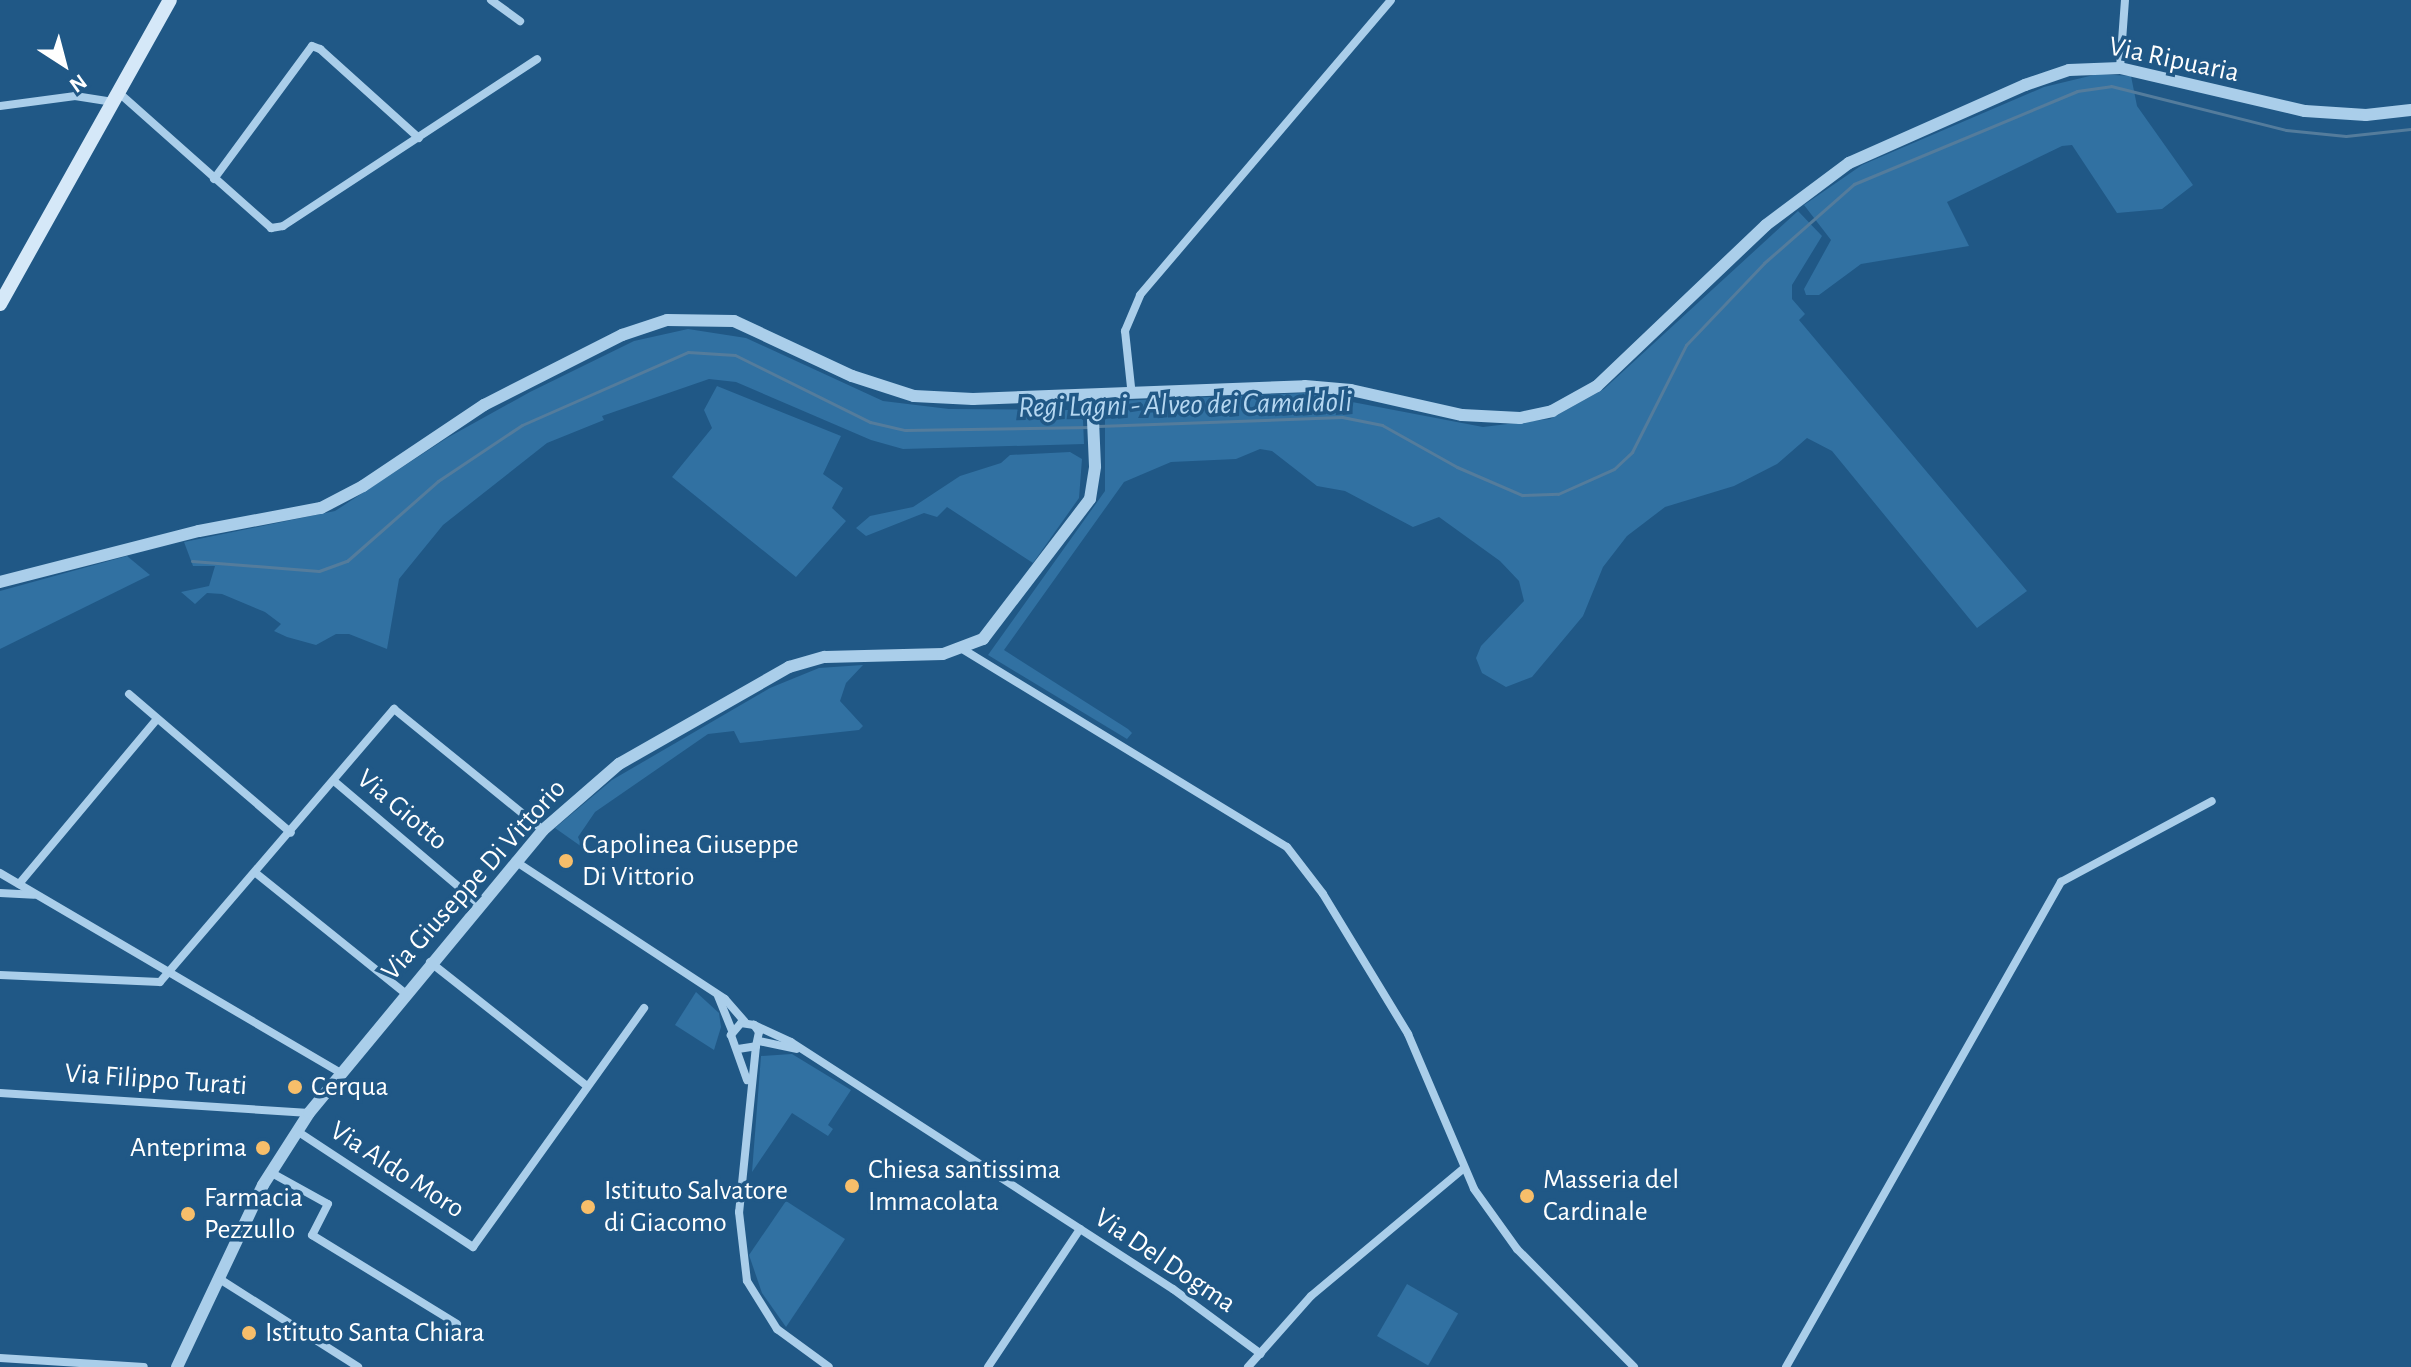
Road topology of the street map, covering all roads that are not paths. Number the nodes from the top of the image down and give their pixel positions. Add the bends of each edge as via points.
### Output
1 (170, 0) edge
2 (491, 0) edge
3 (1391, 0) edge
4 (2125, 0) edge
5 (520, 21) dead end
6 (537, 59) dead end
7 (2120, 68) junction
8 (115, 97) junction
9 (0, 106) edge
10 (2411, 110) edge
11 (419, 138) junction
12 (214, 179) junction
13 (0, 304) edge
14 (1132, 391) junction
15 (1092, 396) junction
16 (0, 582) edge
17 (964, 650) junction
18 (129, 694) dead end
19 (157, 719) junction
20 (334, 781) junction
21 (2212, 801) dead end
22 (543, 830) junction
23 (291, 833) junction
24 (515, 861) junction
25 (0, 873) edge
26 (257, 874) junction
27 (19, 884) junction
28 (0, 893) edge
29 (39, 896) junction
30 (478, 903) junction
31 (430, 961) junction
32 (171, 973) junction
33 (0, 975) edge
34 (405, 993) junction
35 (718, 996) junction
36 (644, 1008) dead end
37 (749, 1024) junction
38 (732, 1031) junction
39 (757, 1043) junction
40 (738, 1049) junction
41 (800, 1050) junction
42 (339, 1072) junction
43 (586, 1085) junction
44 (749, 1085) junction
45 (0, 1093) edge
46 (309, 1113) junction
47 (297, 1131) junction
48 (1463, 1169) junction
49 (270, 1172) junction
50 (1080, 1229) junction
51 (217, 1277) junction
52 (457, 1324) dead end
53 (1261, 1354) junction
54 (0, 1358) edge
55 (144, 1367) edge
56 (177, 1367) edge
57 (358, 1367) edge
58 (829, 1367) edge
59 (988, 1367) edge
60 (1248, 1367) edge
61 (1634, 1367) edge
62 (1786, 1367) edge

1 - 8 main road
2 - 5 street
3 - 14 street via 1140,295 1125,331
4 - 7 street
6 - 11 street
7 - 10 street, Via Ripuaria via 2305,111 2366,115
7 - 14 street, Via Ripuaria via 2069,70 2025,85 1916,130 1809,190 1606,378 1552,411 1495,419 1305,386
8 - 9 street via 75,96
8 - 12 street
8 - 13 main road
11 - 12 street via 283,226 265,225
11 - 12 street via 312,46
14 - 15 street, Via Ripuaria
15 - 16 street, Via Ripuaria via 914,396 868,382 734,321 667,320 622,335 484,405 321,508 199,531
15 - 17 street via 1094,485 1084,511 995,628
17 - 22 street, Via Giuseppe Di Vittorio via 825,657 789,667 619,764
17 - 48 street via 1287,847 1323,894 1408,1034
18 - 19 street
19 - 23 street
19 - 27 street
20 - 22 street via 394,709
20 - 23 street
20 - 30 street, Via Giotto
21 - 62 street via 2061,882
22 - 24 street, Via Giuseppe Di Vittorio
23 - 26 street
24 - 30 street, Via Giuseppe Di Vittorio
24 - 35 street
25 - 27 street
26 - 32 street
26 - 34 street
27 - 29 street
28 - 29 street
29 - 32 street
30 - 31 street, Via Giuseppe Di Vittorio
31 - 34 street, Via Giuseppe Di Vittorio
31 - 43 street
32 - 33 street via 153,984
32 - 42 street
34 - 42 street, Via Giuseppe Di Vittorio
35 - 37 street
35 - 38 street
36 - 43 street
37 - 38 street
37 - 39 street
37 - 41 street, Via Del Dogma
38 - 40 street
39 - 40 street
39 - 41 street
39 - 44 street
40 - 44 street
41 - 50 street, Via Del Dogma
42 - 46 street, Via Giuseppe Di Vittorio
43 - 47 street, Via Aldo Moro via 473,1247
44 - 58 street via 739,1212 747,1281 777,1329
45 - 46 street, Via Filippo Turati
46 - 47 street, Via Giuseppe Di Vittorio
47 - 49 street, Via Giuseppe Di Vittorio
48 - 53 street via 1311,1296
48 - 61 street via 1517,1249
49 - 51 street, Via Giuseppe Di Vittorio
49 - 52 street via 328,1204 312,1235
50 - 53 street, Via Del Dogma
50 - 59 street
51 - 56 street, Via Giuseppe Di Vittorio
51 - 57 street
53 - 60 street
54 - 55 street

